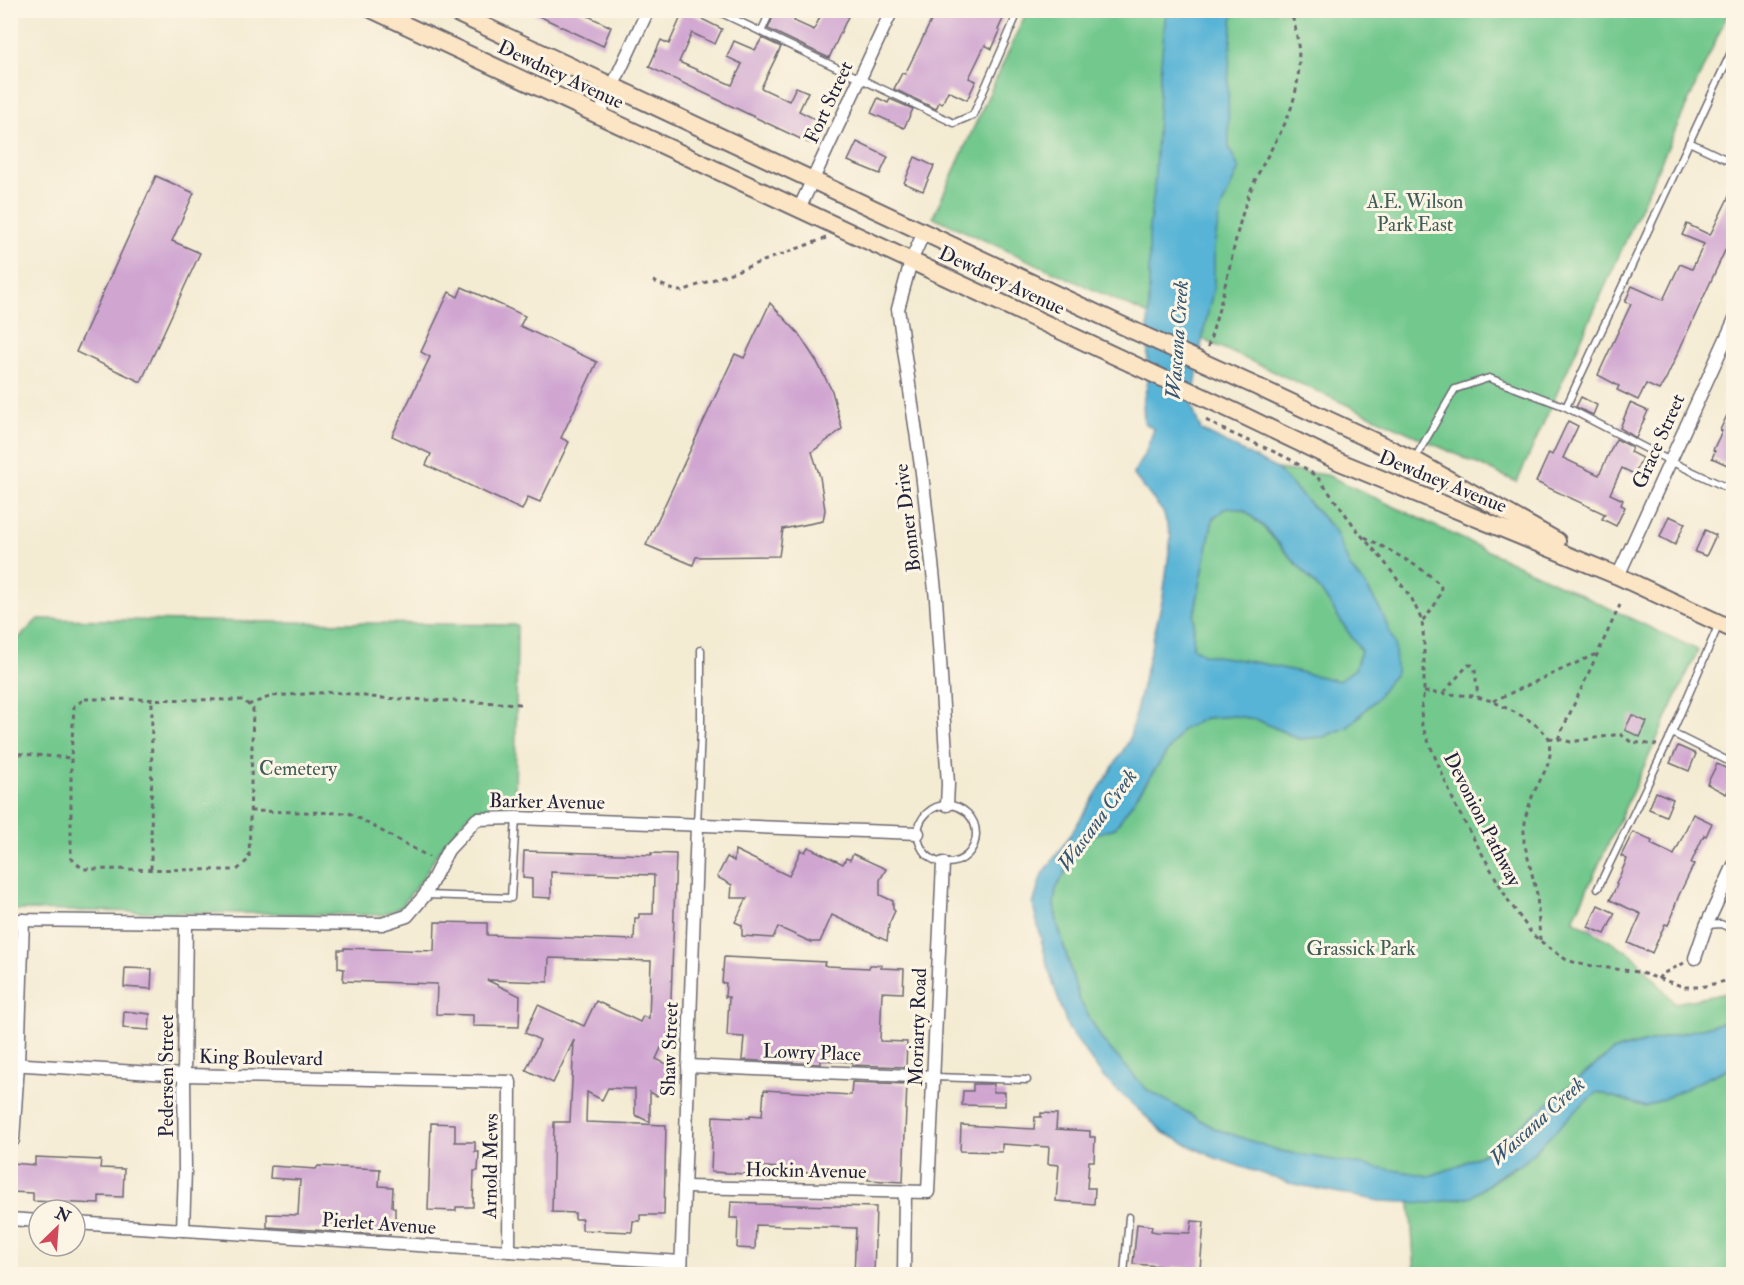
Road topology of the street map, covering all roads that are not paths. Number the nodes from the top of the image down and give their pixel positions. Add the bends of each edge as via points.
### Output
1 (450, 10) edge
2 (648, 10) edge
3 (715, 10) edge
4 (771, 10) edge
5 (891, 10) edge
6 (1019, 10) edge
7 (384, 13) edge
8 (761, 32) junction
9 (1734, 46) edge
10 (861, 79) junction
11 (612, 87) junction
12 (599, 115) junction
13 (1689, 142) junction
14 (1734, 164) edge
15 (813, 179) junction
16 (799, 209) junction
17 (924, 232) junction
18 (911, 261) junction
19 (1734, 321) edge
20 (1566, 407) junction
21 (1414, 460) junction
22 (1670, 461) junction
23 (1734, 491) edge
24 (1618, 576) junction
25 (1726, 626) edge
26 (701, 650) dead end
27 (1672, 733) junction
28 (1734, 764) edge
29 (947, 804) junction
30 (516, 818) junction
31 (697, 826) junction
32 (918, 833) junction
33 (943, 863) junction
34 (1734, 865) edge
35 (1598, 888) dead end
36 (425, 895) junction
37 (17, 920) edge
38 (186, 923) junction
39 (1706, 926) junction
40 (1734, 930) edge
41 (1695, 958) road end
42 (14, 1064) edge
43 (688, 1066) junction
44 (184, 1075) junction
45 (934, 1077) junction
46 (1027, 1080) dead end
47 (510, 1082) joint
48 (13, 1140) dead end
49 (684, 1187) junction
50 (905, 1192) junction
51 (928, 1192) joint
52 (1129, 1217) dead end
53 (10, 1219) edge
54 (27, 1220) edge
55 (87, 1224) edge
56 (183, 1230) junction
57 (509, 1251) junction
58 (681, 1268) edge
59 (904, 1275) edge
60 (1124, 1275) edge

1 - 11 main road, Dewdney Avenue
2 - 11 street
3 - 8 lane
4 - 8 lane
5 - 10 street, Fort Street
6 - 10 lane via 973,115 954,123
7 - 12 main road, Dewdney Avenue
8 - 10 lane
9 - 13 lane
10 - 15 street, Fort Street
11 - 12 street
11 - 15 main road, Dewdney Avenue
12 - 16 main road, Dewdney Avenue
13 - 14 lane
13 - 20 lane
15 - 16 street, Fort Street
15 - 17 main road, Dewdney Avenue
16 - 18 main road, Dewdney Avenue
17 - 18 street, Bonner Drive
17 - 21 main road, Dewdney Avenue, bridge
18 - 24 main road, Dewdney Avenue, bridge via 1340,462
18 - 29 street, Bonner Drive via 898,309 936,599
19 - 22 street, Grace Street
20 - 21 lane via 1489,378 1455,389
20 - 22 lane
21 - 24 main road, Dewdney Avenue
22 - 23 lane
22 - 24 street, Grace Street
24 - 25 main road, Dewdney Avenue
25 - 27 lane
26 - 31 lane
27 - 28 lane
27 - 35 lane
29 - 32 lane via 925,814
29 - 33 lane via 969,814 977,832 976,842 965,857
30 - 31 street, Barker Avenue
30 - 36 street, Barker Avenue via 477,819 448,850
30 - 36 lane via 511,898
31 - 32 street, Barker Avenue
31 - 43 street, Shaw Street
32 - 33 lane via 922,850
33 - 45 street, Moriarty Road
34 - 39 street
36 - 38 street, Barker Avenue via 407,916 382,924
37 - 38 street, Barker Avenue
37 - 42 street
38 - 44 street, Pedersen Street
39 - 40 lane via 1721,924
39 - 41 street
42 - 44 street, King Boulevard
42 - 48 street
43 - 45 street, Lowry Place
43 - 49 street, Shaw Street
44 - 47 street, King Boulevard
44 - 56 street, Pedersen Street
45 - 46 lane
45 - 51 street, Moriarty Road
47 - 57 street, Arnold Mews
49 - 50 street, Hockin Avenue
49 - 58 street, Shaw Street
50 - 51 street, Hockin Avenue
50 - 59 street
52 - 60 lane
53 - 54 street
55 - 56 street, Pierlet Avenue
56 - 57 street, Pierlet Avenue
57 - 58 street, Pierlet Avenue

